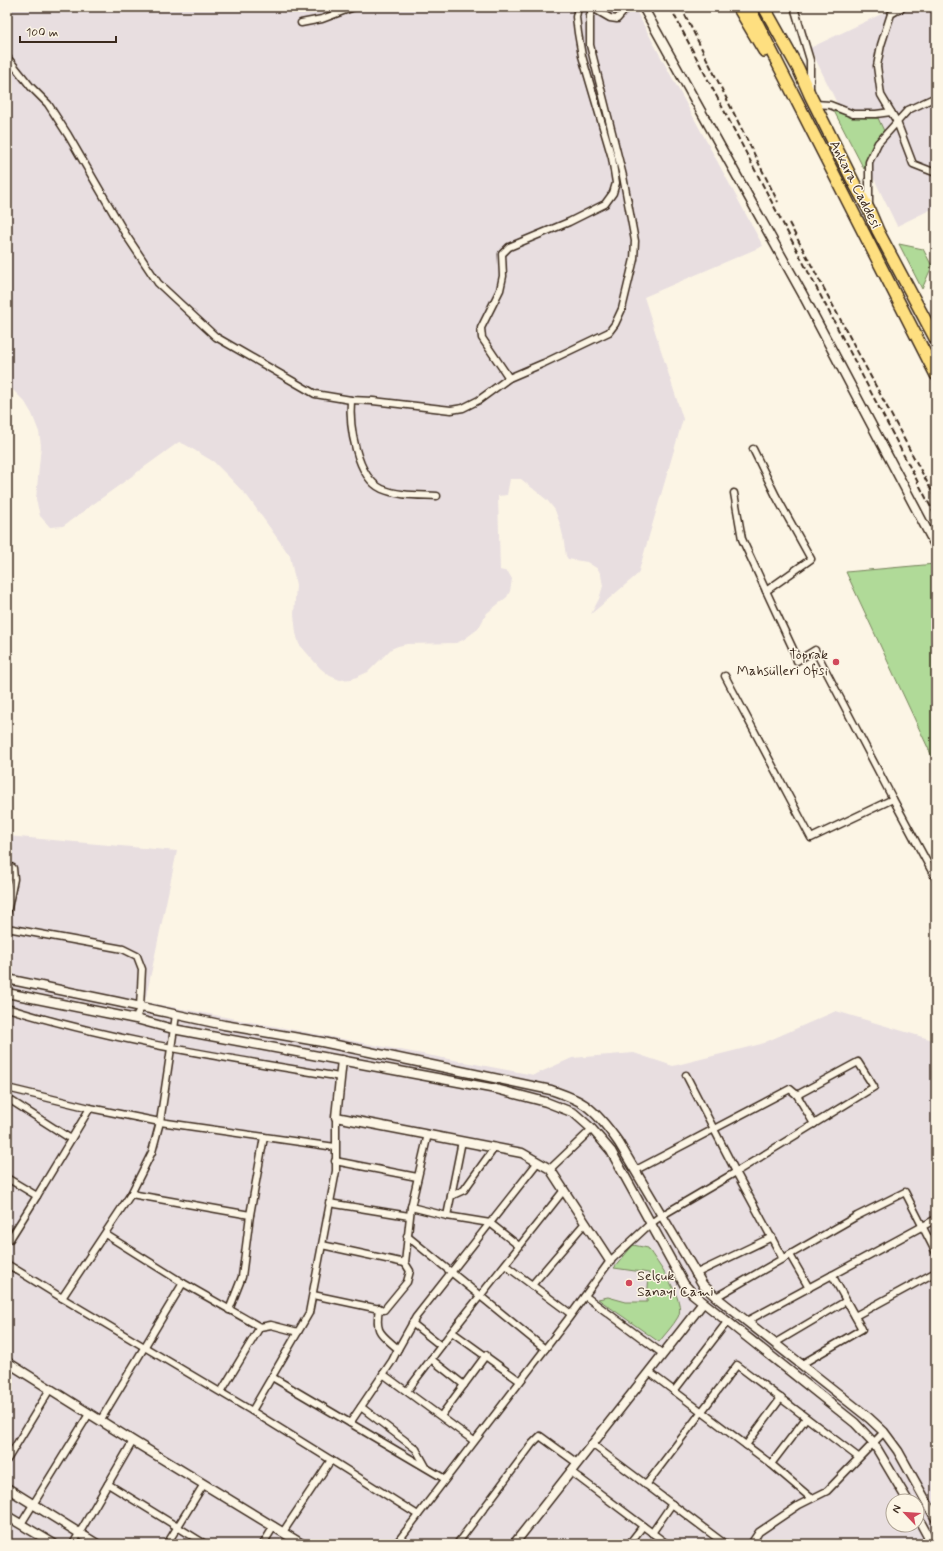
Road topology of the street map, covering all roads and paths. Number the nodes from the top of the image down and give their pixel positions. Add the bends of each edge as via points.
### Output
1 (354, 7) edge
2 (578, 7) edge
3 (592, 7) edge
4 (623, 7) edge
5 (643, 7) edge
6 (738, 7) edge
7 (749, 7) edge
8 (764, 7) edge
9 (771, 7) edge
10 (794, 7) edge
11 (903, 7) edge
12 (301, 23) dead end
13 (7, 57) edge
14 (798, 68) junction
15 (936, 97) edge
16 (812, 100) junction
17 (891, 112) junction
18 (897, 122) junction
19 (809, 125) junction
20 (936, 173) edge
21 (869, 210) junction
22 (936, 340) edge
23 (936, 375) edge
24 (509, 378) junction
25 (350, 400) junction
26 (752, 449) dead end
27 (734, 493) dead end
28 (437, 496) dead end
29 (936, 547) edge
30 (766, 591) junction
31 (725, 676) dead end
32 (893, 799) junction
33 (7, 865) edge
34 (936, 879) edge
35 (7, 913) edge
36 (7, 928) edge
37 (7, 979) edge
38 (7, 993) edge
39 (140, 1007) junction
40 (7, 1008) edge
41 (176, 1015) junction
42 (136, 1019) junction
43 (173, 1029) junction
44 (170, 1048) junction
45 (342, 1060) junction
46 (686, 1075) dead end
47 (340, 1077) junction
48 (7, 1088) edge
49 (797, 1095) junction
50 (7, 1098) edge
51 (90, 1108) junction
52 (336, 1117) junction
53 (160, 1122) junction
54 (814, 1124) junction
55 (592, 1128) junction
56 (714, 1129) junction
57 (428, 1134) junction
58 (264, 1137) junction
59 (71, 1139) junction
60 (462, 1141) junction
61 (335, 1147) junction
62 (495, 1147) junction
63 (335, 1162) junction
64 (538, 1162) junction
65 (550, 1169) junction
66 (636, 1170) junction
67 (736, 1172) junction
68 (417, 1177) junction
69 (7, 1178) edge
70 (564, 1190) junction
71 (131, 1194) junction
72 (37, 1196) junction
73 (451, 1196) junction
74 (329, 1203) junction
75 (410, 1207) junction
76 (250, 1215) junction
77 (409, 1216) junction
78 (447, 1216) junction
79 (661, 1216) junction
80 (936, 1220) edge
81 (490, 1223) junction
82 (585, 1223) junction
83 (650, 1224) junction
84 (922, 1227) junction
85 (105, 1234) junction
86 (407, 1236) junction
87 (772, 1237) junction
88 (8, 1240) edge
89 (322, 1245) junction
90 (519, 1246) junction
91 (936, 1253) edge
92 (790, 1255) junction
93 (783, 1259) junction
94 (610, 1261) junction
95 (7, 1264) edge
96 (405, 1264) junction
97 (505, 1265) junction
98 (451, 1272) junction
99 (936, 1272) edge
100 (695, 1274) junction
101 (832, 1275) junction
102 (183, 1283) junction
103 (532, 1285) junction
104 (809, 1288) junction
105 (313, 1295) junction
106 (480, 1296) junction
107 (585, 1296) junction
108 (716, 1297) junction
109 (62, 1298) junction
110 (846, 1301) junction
111 (703, 1303) junction
112 (379, 1308) junction
113 (229, 1310) junction
114 (571, 1314) junction
115 (855, 1316) junction
116 (747, 1321) junction
117 (727, 1322) junction
118 (412, 1323) junction
119 (260, 1327) junction
120 (298, 1332) junction
121 (452, 1332) junction
122 (775, 1343) junction
123 (441, 1346) junction
124 (145, 1347) junction
125 (398, 1349) junction
126 (545, 1349) junction
127 (663, 1354) junction
128 (486, 1355) junction
129 (431, 1360) junction
130 (802, 1364) junction
131 (8, 1365) edge
132 (649, 1372) junction
133 (383, 1374) junction
134 (272, 1377) junction
135 (520, 1381) junction
136 (464, 1384) junction
137 (50, 1389) junction
138 (407, 1391) junction
139 (674, 1391) junction
140 (221, 1392) junction
141 (781, 1398) junction
142 (361, 1407) junction
143 (252, 1411) junction
144 (701, 1411) junction
145 (89, 1414) junction
146 (441, 1416) junction
147 (806, 1418) junction
148 (100, 1421) junction
149 (350, 1423) junction
150 (884, 1432) junction
151 (133, 1441) junction
152 (474, 1441) junction
153 (873, 1442) junction
154 (592, 1444) junction
155 (746, 1445) junction
156 (858, 1457) junction
157 (7, 1460) edge
158 (331, 1460) junction
159 (577, 1463) junction
160 (771, 1464) junction
161 (427, 1469) junction
162 (570, 1471) junction
163 (445, 1479) junction
164 (108, 1484) junction
165 (204, 1484) junction
166 (646, 1484) junction
167 (7, 1488) edge
168 (903, 1493) edge
169 (811, 1498) junction
170 (672, 1504) junction
171 (34, 1505) junction
172 (418, 1515) junction
173 (7, 1516) edge
174 (936, 1519) edge
175 (21, 1524) junction
176 (274, 1526) junction
177 (643, 1526) junction
178 (178, 1527) junction
179 (925, 1531) edge
180 (283, 1532) junction
181 (79, 1533) junction
182 (652, 1533) junction
183 (54, 1544) edge
184 (73, 1544) edge
185 (97, 1544) edge
186 (167, 1544) edge
187 (205, 1544) edge
188 (263, 1544) edge
189 (302, 1544) edge
190 (396, 1544) edge
191 (458, 1544) edge
192 (514, 1544) edge
193 (629, 1544) edge
194 (667, 1544) edge
195 (725, 1544) edge
196 (751, 1544) edge
197 (932, 1544) edge

1 - 12 street via 322,19
2 - 24 street via 576,17 582,56 612,158 616,182 613,193 605,204 510,247 502,254 503,276 500,290 481,328 482,338
3 - 4 street via 610,18 617,19 624,11
3 - 24 street via 590,45 623,176 635,241 634,259 622,309 608,332
5 - 29 street via 802,294
6 - 19 highway
7 - 19 highway, Ankara Caddesi
8 - 14 highway, Ankara Caddesi
9 - 14 highway
10 - 16 street via 810,60
11 - 17 street via 891,14 877,66 881,95
13 - 25 street via 48,104 126,236 158,283 216,337 315,394
14 - 16 highway, Ankara Caddesi
15 - 18 street via 908,110
16 - 17 street via 853,114
16 - 21 highway, Ankara Caddesi
17 - 18 street
18 - 20 street via 913,164
18 - 21 street via 878,143 869,162
19 - 23 highway, Ankara Caddesi
21 - 22 highway, Ankara Caddesi
24 - 25 street via 479,400 463,408 451,410
25 - 28 street via 356,448 362,467 373,483 382,489 400,493
26 - 30 street via 812,559
27 - 30 street via 742,539
30 - 32 street via 797,661 815,650
31 - 32 street via 811,838
32 - 34 street
33 - 35 street via 13,868 14,879
36 - 39 street via 123,949 137,956 142,969
37 - 39 street
38 - 42 street
39 - 41 street
39 - 42 street
40 - 44 street
41 - 43 street
41 - 66 street via 330,1044 557,1092 586,1105 608,1128
42 - 43 street
43 - 44 street
43 - 45 street
44 - 47 street
44 - 53 street
45 - 47 street
45 - 55 street via 496,1089 546,1102 574,1113
46 - 56 street
47 - 52 street
48 - 51 street
49 - 54 street
49 - 54 street via 858,1062 874,1088
49 - 56 street via 790,1089
50 - 59 street
51 - 53 street
51 - 59 street
52 - 57 street
52 - 61 street
53 - 58 street
53 - 71 street via 152,1152
54 - 67 street
55 - 65 street
55 - 83 street via 614,1158
56 - 66 street
56 - 67 street
57 - 60 street
57 - 68 street
58 - 61 street
58 - 76 street
59 - 72 street
60 - 62 street
60 - 73 street
61 - 63 street
62 - 64 street via 522,1153
62 - 73 street via 464,1190
63 - 68 street
63 - 74 street via 336,1170
64 - 65 street
64 - 81 street
65 - 70 street
66 - 79 street
67 - 79 street
67 - 87 street
68 - 75 street
69 - 72 street
70 - 82 street
70 - 90 street
71 - 76 street
71 - 85 street
72 - 88 street
73 - 78 street
74 - 77 street
74 - 89 street
75 - 77 street
75 - 78 street
76 - 113 street via 242,1277
77 - 86 street
78 - 81 street
79 - 83 street
79 - 100 street
80 - 84 street
81 - 90 street
81 - 98 street
82 - 94 street
82 - 103 street
83 - 94 street
83 - 111 street via 684,1284
84 - 91 street
84 - 92 street via 905,1192 857,1216
84 - 101 street
85 - 102 street
85 - 109 street
86 - 96 street
86 - 98 street
87 - 93 street
87 - 100 street
89 - 96 street
89 - 105 street
90 - 97 street
92 - 93 street
92 - 104 street
93 - 108 street
94 - 107 street
95 - 109 street
96 - 112 street via 410,1271 408,1282 384,1310
97 - 103 street
97 - 106 street
98 - 106 street
98 - 118 street
99 - 115 street
100 - 108 street
101 - 104 street
101 - 110 street
102 - 113 street
102 - 124 street
103 - 114 street
104 - 116 street
105 - 112 street
105 - 120 street via 309,1313
106 - 121 street
106 - 126 street
107 - 114 street
107 - 127 street
108 - 116 street
109 - 124 street
110 - 115 street
110 - 122 street
111 - 117 street
111 - 127 street
112 - 125 street via 377,1326 381,1334
113 - 119 street
114 - 126 street
115 - 130 street via 862,1329
116 - 122 street
117 - 139 street
117 - 153 street via 855,1422
118 - 123 street
118 - 125 street
119 - 120 street via 271,1325
119 - 140 street
120 - 134 street
121 - 123 street
121 - 128 street
122 - 130 street
123 - 129 street
124 - 140 street
124 - 148 street
125 - 133 street
126 - 135 street
127 - 132 street
128 - 135 street
128 - 136 street
129 - 136 street
129 - 138 street
130 - 150 street
131 - 137 street
132 - 139 street
132 - 154 street
133 - 138 street
133 - 142 street
134 - 143 street
134 - 149 street
135 - 152 street
136 - 146 street
137 - 145 street
137 - 157 street
138 - 146 street
139 - 144 street
140 - 143 street
141 - 144 street via 737,1365
141 - 147 street
141 - 155 street
142 - 149 street
142 - 161 street via 416,1449
143 - 158 street
144 - 155 street
144 - 166 street
145 - 148 street
145 - 171 street
146 - 152 street
147 - 156 street
147 - 160 street
148 - 151 street
149 - 161 street
150 - 153 street
150 - 174 street via 898,1451
151 - 164 street
151 - 165 street
152 - 163 street
153 - 156 street
153 - 168 street
154 - 159 street
154 - 166 street
155 - 160 street
156 - 169 street via 827,1491
158 - 172 street
158 - 180 street
159 - 162 street
159 - 191 street via 540,1436
160 - 169 street
161 - 163 street
162 - 177 street
162 - 192 street
163 - 172 street
164 - 178 street
164 - 181 street
165 - 176 street
165 - 178 street
166 - 170 street
167 - 171 street
169 - 196 street via 759,1532
170 - 182 street
170 - 195 street
171 - 175 street
171 - 181 street
172 - 190 street
173 - 175 street
175 - 183 street
176 - 180 street
176 - 188 street
177 - 182 street
177 - 193 street
178 - 186 street
178 - 187 street
179 - 197 street
180 - 189 street
181 - 184 street
181 - 185 street
182 - 194 street

